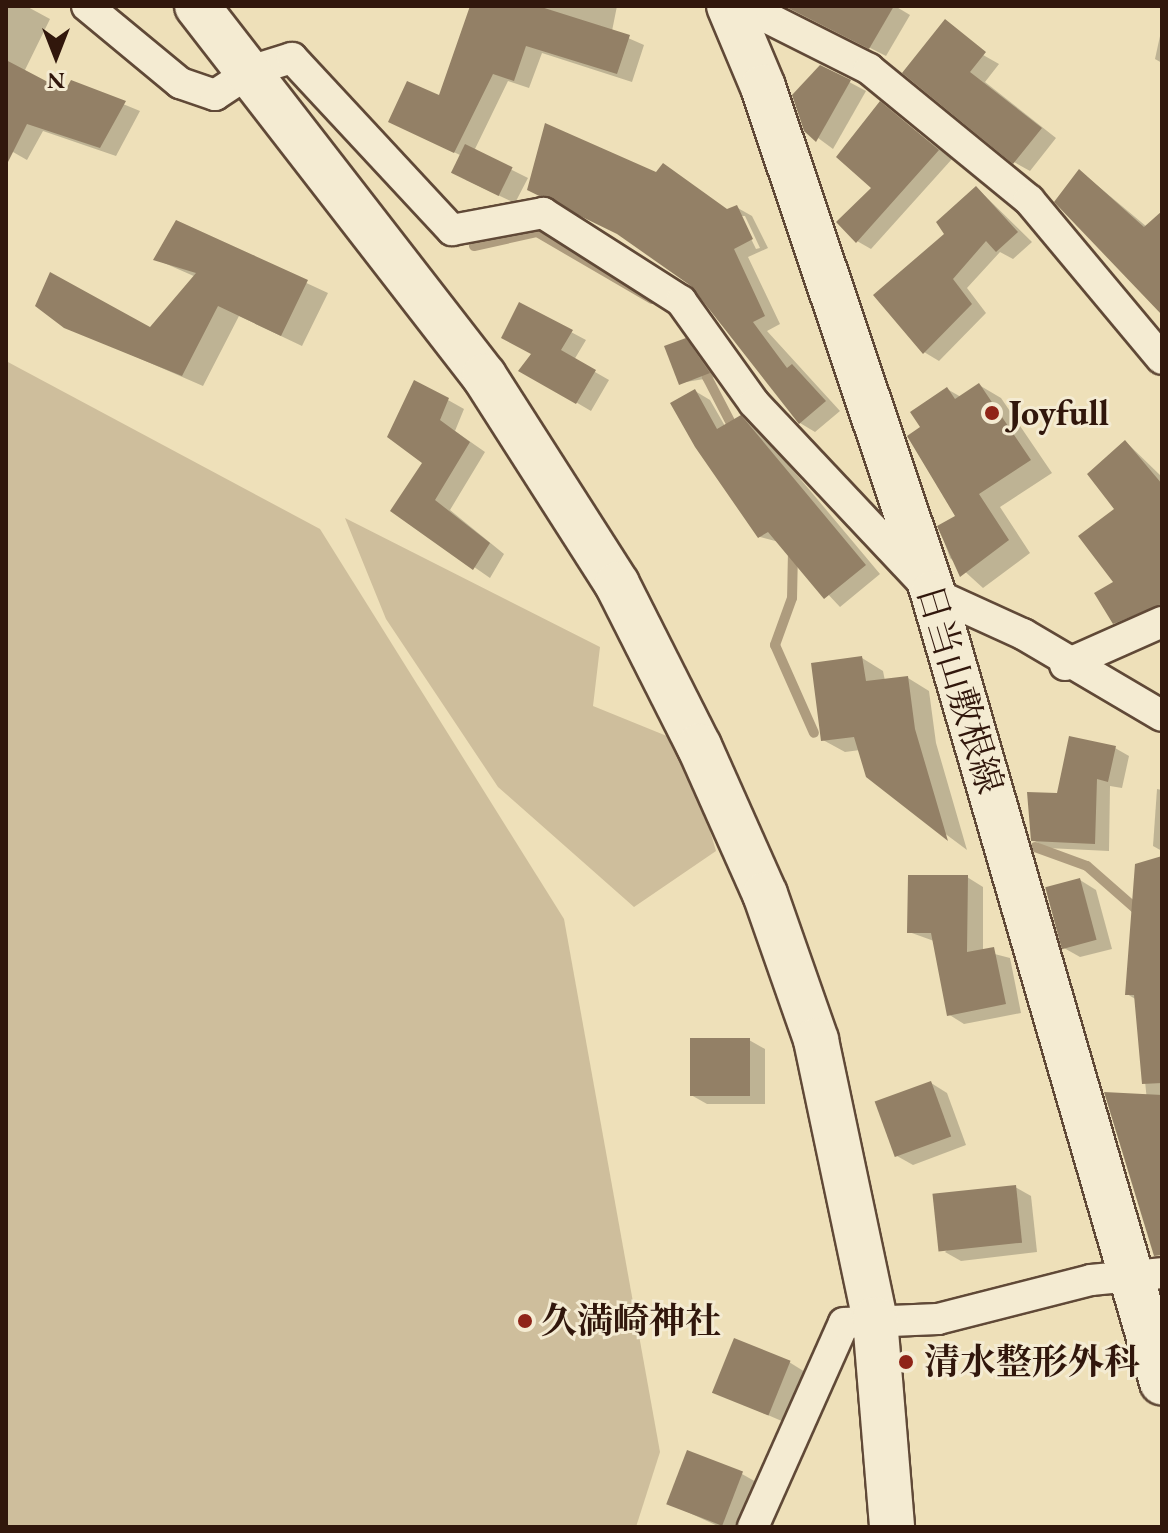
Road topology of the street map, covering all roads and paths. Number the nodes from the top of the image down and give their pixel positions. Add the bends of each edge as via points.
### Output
1 (87, 6) edge
2 (197, 6) edge
3 (729, 6) edge
4 (744, 6) edge
5 (253, 70) junction
6 (1162, 359) edge
7 (933, 593) junction
8 (1162, 622) edge
9 (1065, 665) junction
10 (1162, 716) edge
11 (1147, 1277) edge
12 (875, 1319) junction
13 (1162, 1382) edge
14 (753, 1527) edge
15 (892, 1527) edge

1 - 5 street via 180,83 215,95
2 - 5 street
3 - 7 street, 日当山敷根線 via 769,101
4 - 6 street via 869,69 1029,200
5 - 7 street via 292,58 452,230 543,213 681,301 754,403
5 - 12 street via 484,376 617,584 699,746 765,894 816,1040
7 - 9 street via 1023,634
7 - 11 street, 日当山敷根線
8 - 9 street
9 - 10 street
11 - 12 street via 1091,1280 938,1319
11 - 13 street, 日当山敷根線
12 - 14 street via 844,1323
12 - 15 street

